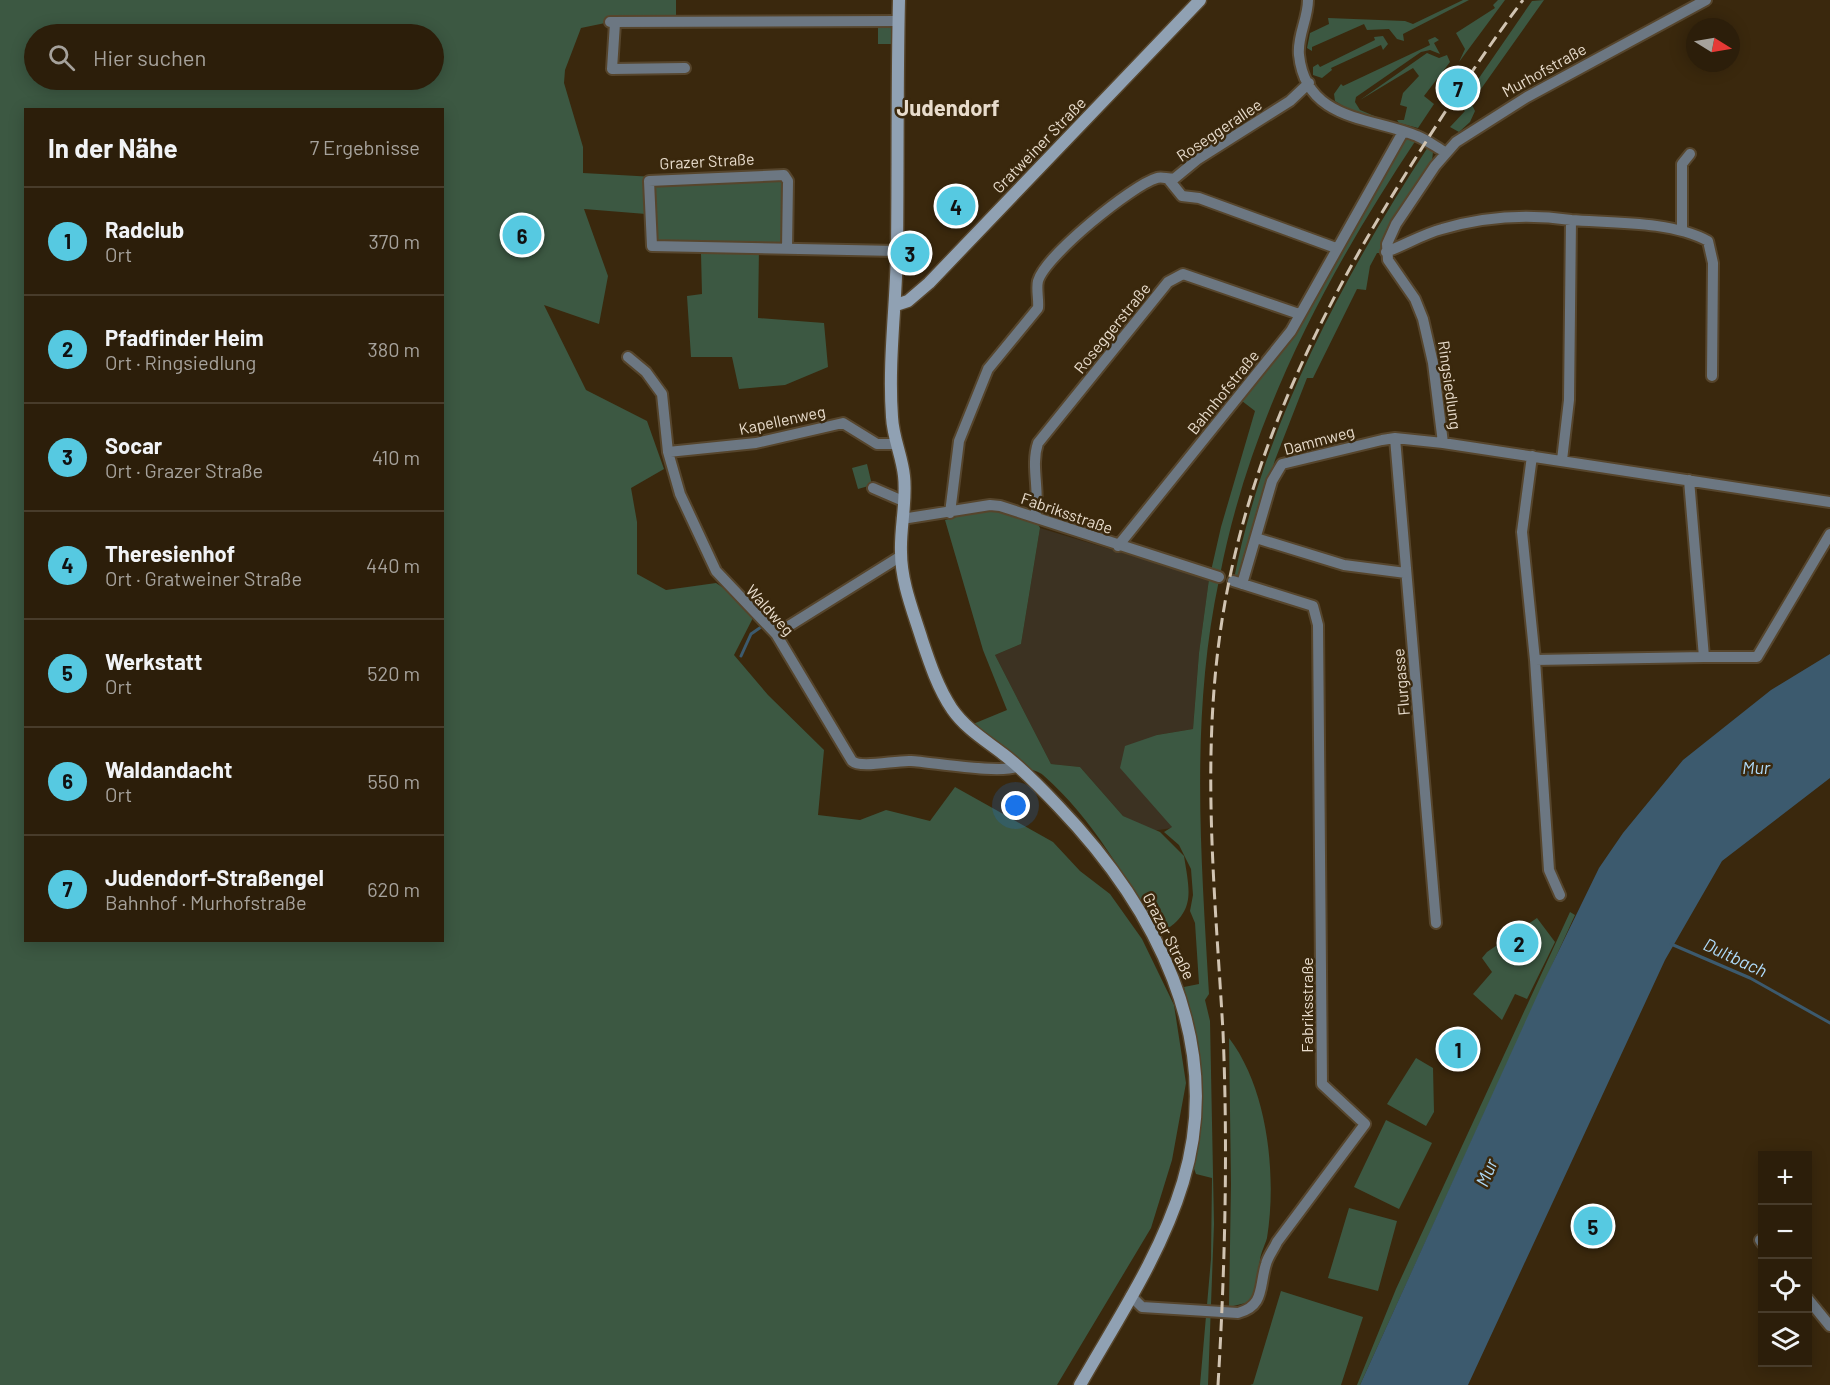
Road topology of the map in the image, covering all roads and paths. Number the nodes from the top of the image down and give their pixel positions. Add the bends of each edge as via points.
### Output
1 (899, 0) edge
2 (1200, 0) edge
3 (1308, 0) edge
4 (1706, 0) edge
5 (898, 21) junction
6 (686, 68) dead end
7 (1309, 83) junction
8 (1403, 132) junction
9 (1445, 152) junction
10 (1690, 154) dead end
11 (1169, 180) junction
12 (1571, 220) junction
13 (1682, 231) junction
14 (1336, 248) junction
15 (787, 249) junction
16 (897, 251) junction
17 (1386, 252) junction
18 (896, 305) junction
19 (1299, 315) junction
20 (628, 357) dead end
21 (1712, 376) dead end
22 (1395, 438) junction
23 (1443, 443) junction
24 (895, 444) junction
25 (669, 452) junction
26 (1533, 456) junction
27 (1562, 460) junction
28 (1689, 480) junction
29 (873, 488) dead end
30 (903, 501) junction
31 (1830, 502) edge
32 (950, 513) junction
33 (1035, 517) junction
34 (902, 519) junction
35 (1830, 534) edge
36 (1256, 538) junction
37 (1118, 546) junction
38 (901, 556) junction
39 (1406, 573) junction
40 (1219, 578) dead end
41 (1238, 582) joint
42 (776, 634) junction
43 (1704, 657) junction
44 (1535, 660) junction
45 (1018, 766) junction
46 (1560, 895) dead end
47 (1436, 923) dead end
48 (1131, 1296) junction
49 (1812, 1304) edge
50 (1830, 1326) edge
51 (1080, 1385) edge

1 - 5 main road, Grazer Straße
2 - 18 main road, Gratweiner Straße via 929,283 917,295
3 - 7 street via 1299,47
4 - 9 street, Murhofstraße via 1486,120
5 - 6 street via 613,22 612,69
5 - 16 main road, Grazer Straße
7 - 8 street via 1340,112
7 - 11 street, Roseggerallee via 1290,101
8 - 9 street
8 - 14 street, Bahnhofstraße
9 - 17 street via 1396,224
10 - 13 street via 1682,164
11 - 14 street via 1182,196 1199,198
11 - 32 street, Roseggerallee via 1157,178 1099,215 1042,273 1038,308 988,369 959,441
12 - 13 street
12 - 17 street via 1545,216 1468,223
12 - 27 street via 1569,400
13 - 21 street via 1708,241 1713,263
14 - 19 street, Bahnhofstraße
15 - 15 street, Grazer Straße via 652,246 649,181 784,175 788,181
15 - 16 street, Grazer Straße
16 - 18 main road, Grazer Straße
17 - 23 street, Ringsiedlung via 1391,268 1417,304 1426,330
18 - 24 main road, Grazer Straße via 891,396
19 - 33 street, Roseggerstraße via 1183,274 1168,282 1038,443
19 - 37 street, Bahnhofstraße via 1252,380
20 - 25 street, Waldweg via 646,372 662,394
22 - 23 street, Dammweg
22 - 36 street, Dammweg via 1282,464 1274,476
22 - 39 street, Flurgasse
23 - 26 street, Ringsiedlung
24 - 25 street, Kapellenweg via 878,444 843,423 756,443
24 - 30 main road, Grazer Straße via 905,479
25 - 42 street, Waldweg via 680,494 716,571
26 - 27 street, Ringsiedlung
26 - 44 street via 1521,532
27 - 28 street, Ringsiedlung
28 - 31 street, Ringsiedlung
28 - 43 street
29 - 30 street
30 - 34 main road, Grazer Straße
32 - 33 street, Fabriksstraße via 990,505
32 - 34 street, Fabriksstraße
33 - 37 street, Fabriksstraße
34 - 38 main road, Grazer Straße
35 - 43 street via 1757,657
36 - 39 street via 1344,565
36 - 41 street, Dammweg
37 - 40 street, Fabriksstraße
38 - 42 street
38 - 45 main road, Grazer Straße via 918,626 945,697 967,727
39 - 47 street, Flurgasse
41 - 48 street, Fabriksstraße via 1313,606 1318,625 1322,1084 1365,1124 1277,1242 1266,1263 1257,1303 1248,1310 1238,1313 1142,1307
42 - 45 street, Waldweg via 857,765 886,760
43 - 44 street
44 - 46 street via 1549,870
45 - 48 main road, Grazer Straße via 1089,838 1122,883 1179,989 1192,1043 1197,1087 1190,1156 1166,1228
48 - 51 main road, Grazer Straße
49 - 50 street

